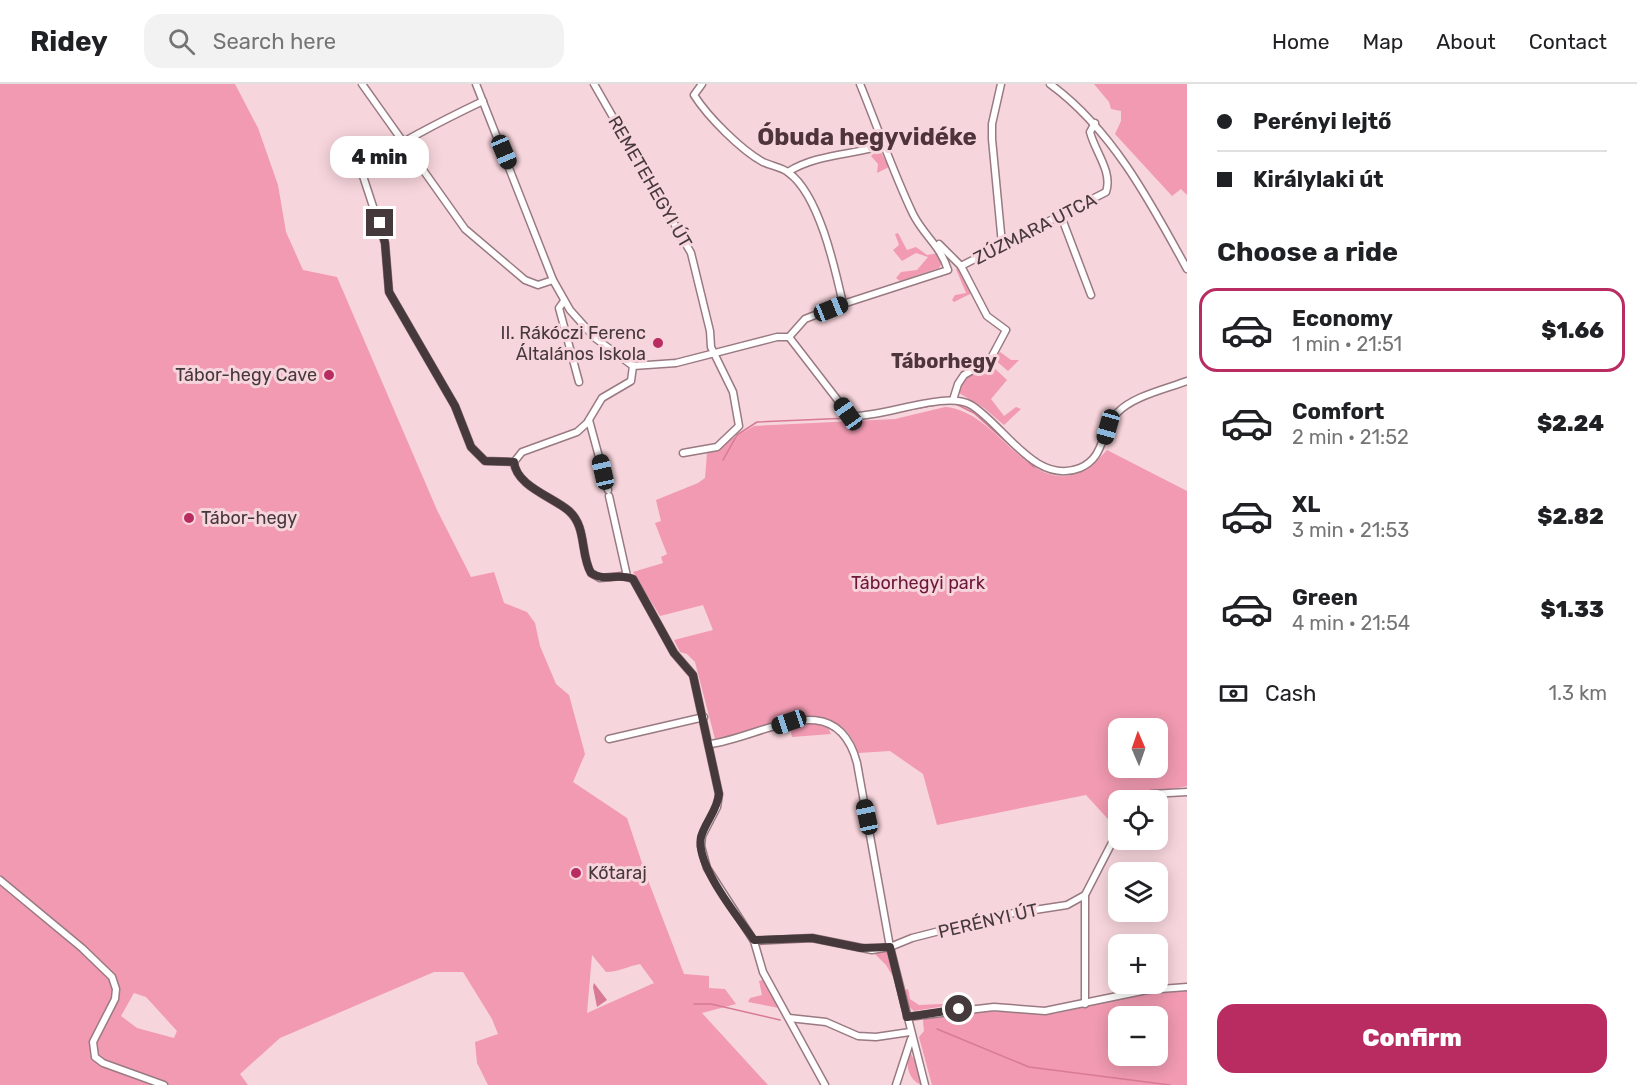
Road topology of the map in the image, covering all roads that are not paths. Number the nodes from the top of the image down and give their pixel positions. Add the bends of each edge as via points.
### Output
1 (362, 84) edge
2 (476, 84) edge
3 (594, 84) edge
4 (702, 84) edge
5 (860, 84) edge
6 (1001, 84) edge
7 (1050, 84) edge
8 (483, 101) junction
9 (1095, 123) junction
10 (395, 130) junction
11 (404, 142) junction
12 (884, 145) junction
13 (393, 149) junction
14 (788, 172) junction
15 (1061, 216) junction
16 (933, 240) junction
17 (1002, 244) junction
18 (961, 266) junction
19 (1187, 269) edge
20 (553, 280) junction
21 (1091, 295) dead end
22 (564, 301) junction
23 (843, 304) junction
24 (789, 337) junction
25 (714, 354) junction
26 (633, 366) junction
27 (1187, 381) edge
28 (579, 382) dead end
29 (953, 400) junction
30 (590, 420) junction
31 (683, 453) dead end
32 (514, 462) junction
33 (627, 576) junction
34 (704, 717) junction
35 (609, 739) dead end
36 (710, 744) junction
37 (1187, 792) edge
38 (1168, 793) edge
39 (1108, 850) edge
40 (0, 880) edge
41 (1085, 895) junction
42 (754, 940) junction
43 (890, 947) junction
44 (1187, 987) edge
45 (1085, 1004) junction
46 (907, 1017) junction
47 (789, 1018) junction
48 (911, 1036) junction
49 (164, 1085) edge
50 (825, 1085) edge
51 (896, 1085) edge
52 (926, 1085) edge

1 - 10 street
2 - 8 street
3 - 25 street, REMETEHEGYI ÚT via 691,253
4 - 14 street via 694,95 709,115 759,159
5 - 12 street
6 - 17 street via 992,139
7 - 9 street
8 - 11 street
8 - 20 street
9 - 15 street, ZÚZMARA UTCA via 1090,132 1106,171 1107,189
9 - 19 street
10 - 11 street
10 - 13 street via 397,140
11 - 13 street
11 - 20 street via 455,216 480,244 531,284
12 - 14 street via 852,155 817,159
12 - 16 street via 915,218
13 - 32 street via 362,173 385,243 389,292 455,406 475,454 490,462
14 - 23 street via 817,216
15 - 17 street, ZÚZMARA UTCA
15 - 21 street
16 - 18 street
16 - 23 street via 948,270
17 - 18 street, ZÚZMARA UTCA
18 - 29 street via 987,316 1006,330 990,360 964,375
20 - 22 street
22 - 26 street via 596,338
22 - 28 street via 559,308
23 - 24 street via 805,320
24 - 25 street
24 - 29 street via 854,417
25 - 26 street via 664,365
25 - 31 street, REMETEHEGYI ÚT via 733,392 739,426 717,447
26 - 30 street via 631,381 602,398
27 - 29 street via 1123,407 1111,420 1095,458 1081,468 1067,471 1039,464 972,406
30 - 32 street via 577,432 522,453
30 - 33 street
32 - 33 street via 522,479 575,518 591,573 600,578
33 - 34 street via 637,584 674,653 693,675
34 - 35 street
34 - 36 street
36 - 42 street via 719,794 701,846 707,868
36 - 43 street via 805,719 824,722 842,733 851,744 857,763
37 - 38 street
39 - 41 street
40 - 49 street via 112,977 115,999 93,1042 94,1057
41 - 43 street, PERÉNYI ÚT via 1059,907 994,917
41 - 45 street
42 - 43 street, PERÉNYI ÚT via 812,938 861,948
42 - 47 street via 764,972
43 - 46 street
44 - 45 street via 1147,990
45 - 46 street via 1045,1011 994,1006
46 - 48 street
47 - 48 street via 826,1022 858,1036
47 - 50 street
48 - 51 street
48 - 52 street

